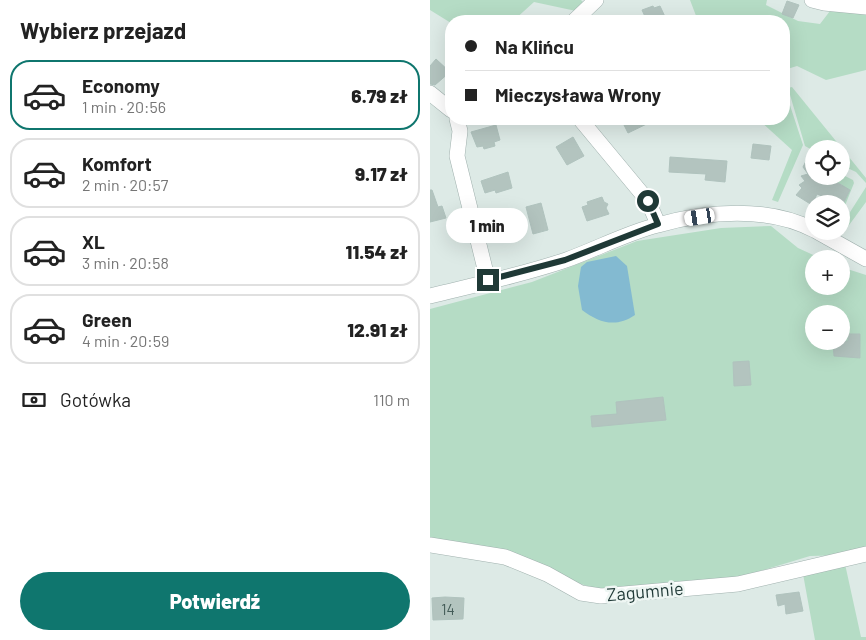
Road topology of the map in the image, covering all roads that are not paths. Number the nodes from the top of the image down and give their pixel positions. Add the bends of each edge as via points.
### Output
1 (596, 0) edge
2 (812, 0) edge
3 (866, 7) edge
4 (580, 15) edge
5 (430, 93) edge
6 (445, 105) edge
7 (458, 125) edge
8 (585, 125) edge
9 (658, 224) junction
10 (805, 227) edge
11 (832, 240) edge
12 (866, 258) edge
13 (488, 280) junction
14 (430, 296) edge
15 (430, 545) edge
16 (866, 554) edge

1 - 4 street
2 - 3 street
5 - 6 street
7 - 13 street via 457,156
8 - 9 street via 648,201
9 - 10 street via 717,214 747,214 789,220
9 - 13 street via 565,260
11 - 12 street
13 - 14 street
15 - 16 street, Zagumnie via 505,557 547,574 581,593 600,596 738,584

